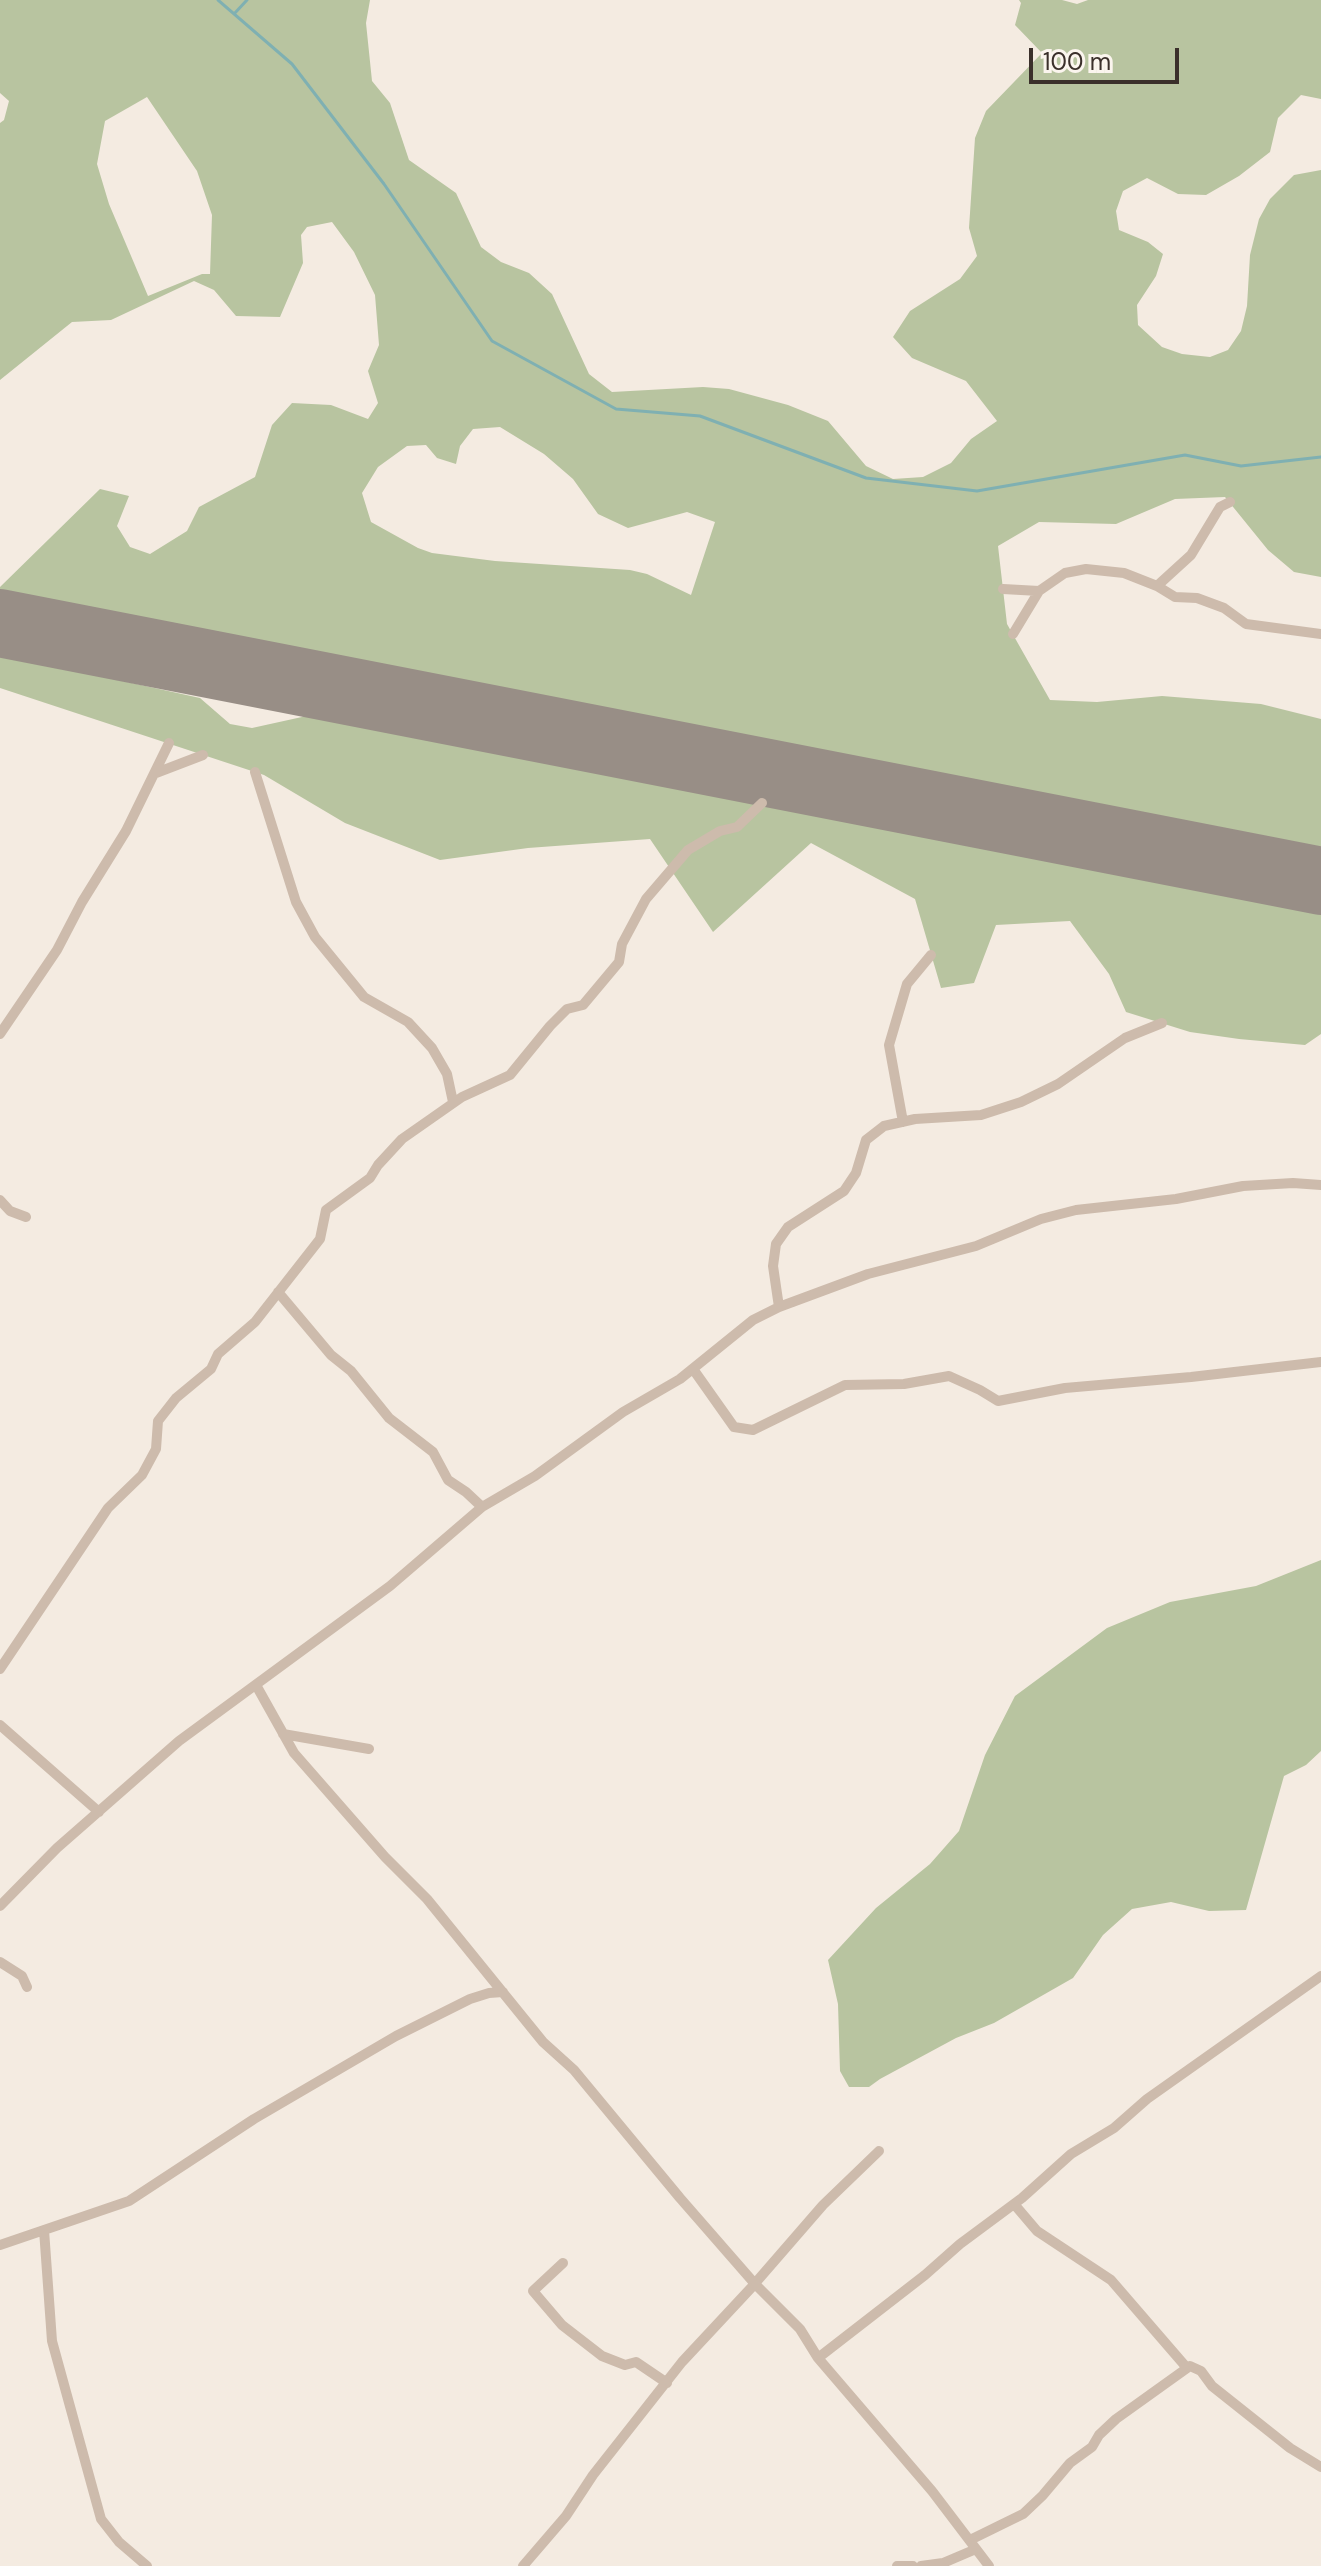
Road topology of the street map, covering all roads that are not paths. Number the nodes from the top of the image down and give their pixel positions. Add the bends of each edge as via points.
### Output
1 (1230, 502) dead end
2 (1157, 586) junction
3 (1003, 589) dead end
4 (1039, 591) junction
5 (1013, 634) dead end
6 (1321, 634) edge
7 (169, 743) dead end
8 (203, 755) dead end
9 (255, 772) dead end
10 (156, 773) junction
11 (762, 803) dead end
12 (931, 955) dead end
13 (1162, 1023) dead end
14 (0, 1034) edge
15 (453, 1102) junction
16 (903, 1122) junction
17 (1321, 1185) edge
18 (0, 1200) edge
19 (26, 1217) dead end
20 (278, 1292) junction
21 (779, 1307) junction
22 (1321, 1362) edge
23 (693, 1369) junction
24 (482, 1507) junction
25 (0, 1669) edge
26 (256, 1685) junction
27 (0, 1725) edge
28 (283, 1734) junction
29 (369, 1749) dead end
30 (99, 1812) junction
31 (0, 1906) edge
32 (0, 1962) edge
33 (1321, 1976) edge
34 (27, 1987) dead end
35 (503, 1992) junction
36 (879, 2151) dead end
37 (1014, 2204) junction
38 (44, 2230) junction
39 (0, 2245) edge
40 (563, 2263) dead end
41 (755, 2284) junction
42 (818, 2358) junction
43 (1187, 2368) junction
44 (667, 2383) junction
45 (1321, 2467) edge
46 (973, 2544) junction
47 (147, 2566) edge
48 (523, 2566) edge
49 (897, 2566) edge
50 (913, 2566) edge
51 (921, 2566) edge
52 (989, 2566) edge

1 - 2 street via 1220,507 1191,555
2 - 4 street via 1124,573 1086,569 1065,573
2 - 6 street via 1175,597 1224,608 1246,624
3 - 4 street
4 - 5 street
7 - 10 street
8 - 10 street
9 - 15 street via 296,902 315,937 364,997 408,1022 432,1048 447,1074
10 - 14 street via 57,950
11 - 15 street via 737,827 688,850 646,899 622,944 619,962 583,1005 567,1009 510,1075
12 - 16 street via 907,984 889,1045
13 - 16 street via 1125,1038 1058,1084 1021,1102 981,1115
15 - 20 street via 402,1139 370,1178 326,1210 320,1239
16 - 21 street via 884,1126 866,1140 844,1191 788,1227 776,1244 773,1266
17 - 21 street via 1243,1186 1076,1210
18 - 19 street
20 - 24 street via 389,1418 433,1452 443,1474
20 - 25 street via 158,1421 156,1449 142,1475 108,1508
21 - 23 street via 753,1320
22 - 23 street via 1065,1388 998,1401 949,1376 904,1384 845,1385 753,1430 734,1427
23 - 24 street
24 - 26 street via 390,1586
26 - 28 street
26 - 30 street via 179,1741
27 - 30 street
28 - 29 street
28 - 35 street
30 - 31 street
32 - 34 street via 22,1976
33 - 37 street via 1071,2154
35 - 38 street via 470,1999 396,2036 254,2119 129,2201
35 - 41 street
36 - 41 street via 823,2205
37 - 42 street
37 - 43 street via 1037,2231 1111,2280
38 - 39 street
38 - 47 street via 52,2341 101,2519
40 - 44 street via 533,2291 562,2325 602,2356 625,2365 636,2362
41 - 42 street via 800,2329
41 - 44 street
42 - 46 street
43 - 45 street via 1201,2371 1242,2410
43 - 46 street via 1116,2419 1023,2514
44 - 48 street
46 - 51 street via 943,2563
46 - 52 street
49 - 50 street

